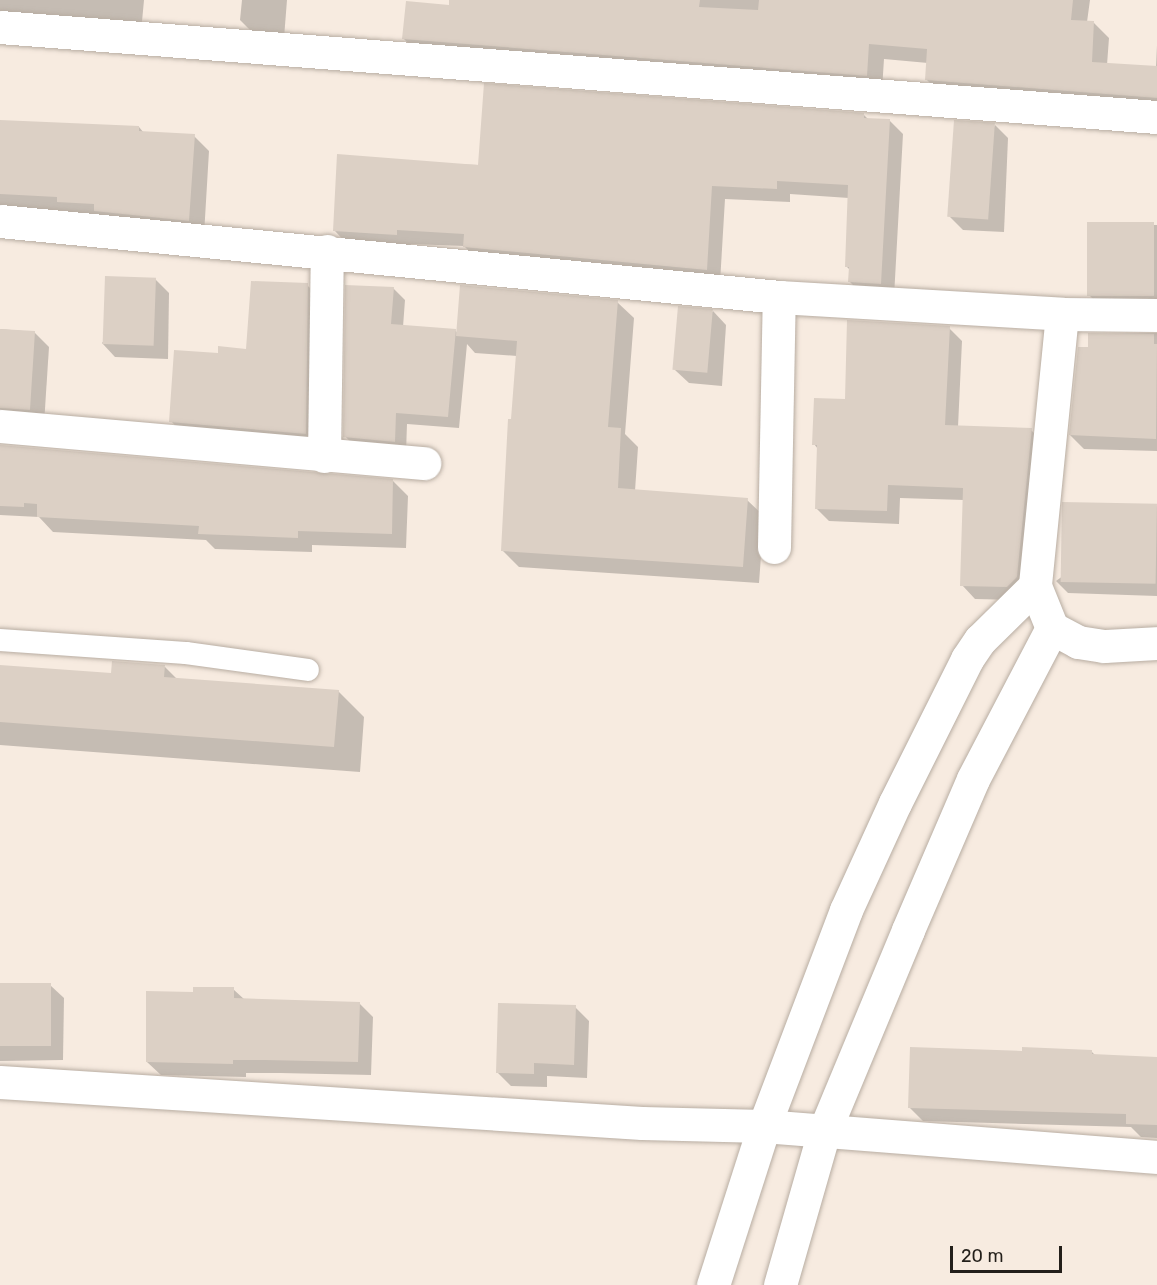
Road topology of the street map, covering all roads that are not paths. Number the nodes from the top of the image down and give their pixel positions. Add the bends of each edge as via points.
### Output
1 (0, 27) edge
2 (1157, 117) edge
3 (0, 221) edge
4 (327, 251) junction
5 (779, 297) junction
6 (1062, 314) junction
7 (1157, 315) edge
8 (0, 426) edge
9 (324, 456) junction
10 (424, 463) dead end
11 (774, 547) dead end
12 (1035, 586) junction
13 (1052, 628) junction
14 (0, 640) edge
15 (1157, 644) edge
16 (308, 670) dead end
17 (0, 1082) edge
18 (764, 1126) junction
19 (824, 1132) junction
20 (1157, 1157) edge
21 (713, 1285) edge
22 (780, 1285) edge

1 - 2 street
3 - 4 street
4 - 5 street
4 - 9 street
5 - 6 street
5 - 11 street
6 - 7 street
6 - 12 street
8 - 9 street
9 - 10 street
12 - 13 street
12 - 18 street via 980,640 931,729 846,910
13 - 15 street via 1078,642 1104,646
13 - 19 street via 973,779
14 - 16 lane via 186,654
17 - 18 street via 642,1124
18 - 19 street
18 - 21 street
19 - 20 street
19 - 22 street

